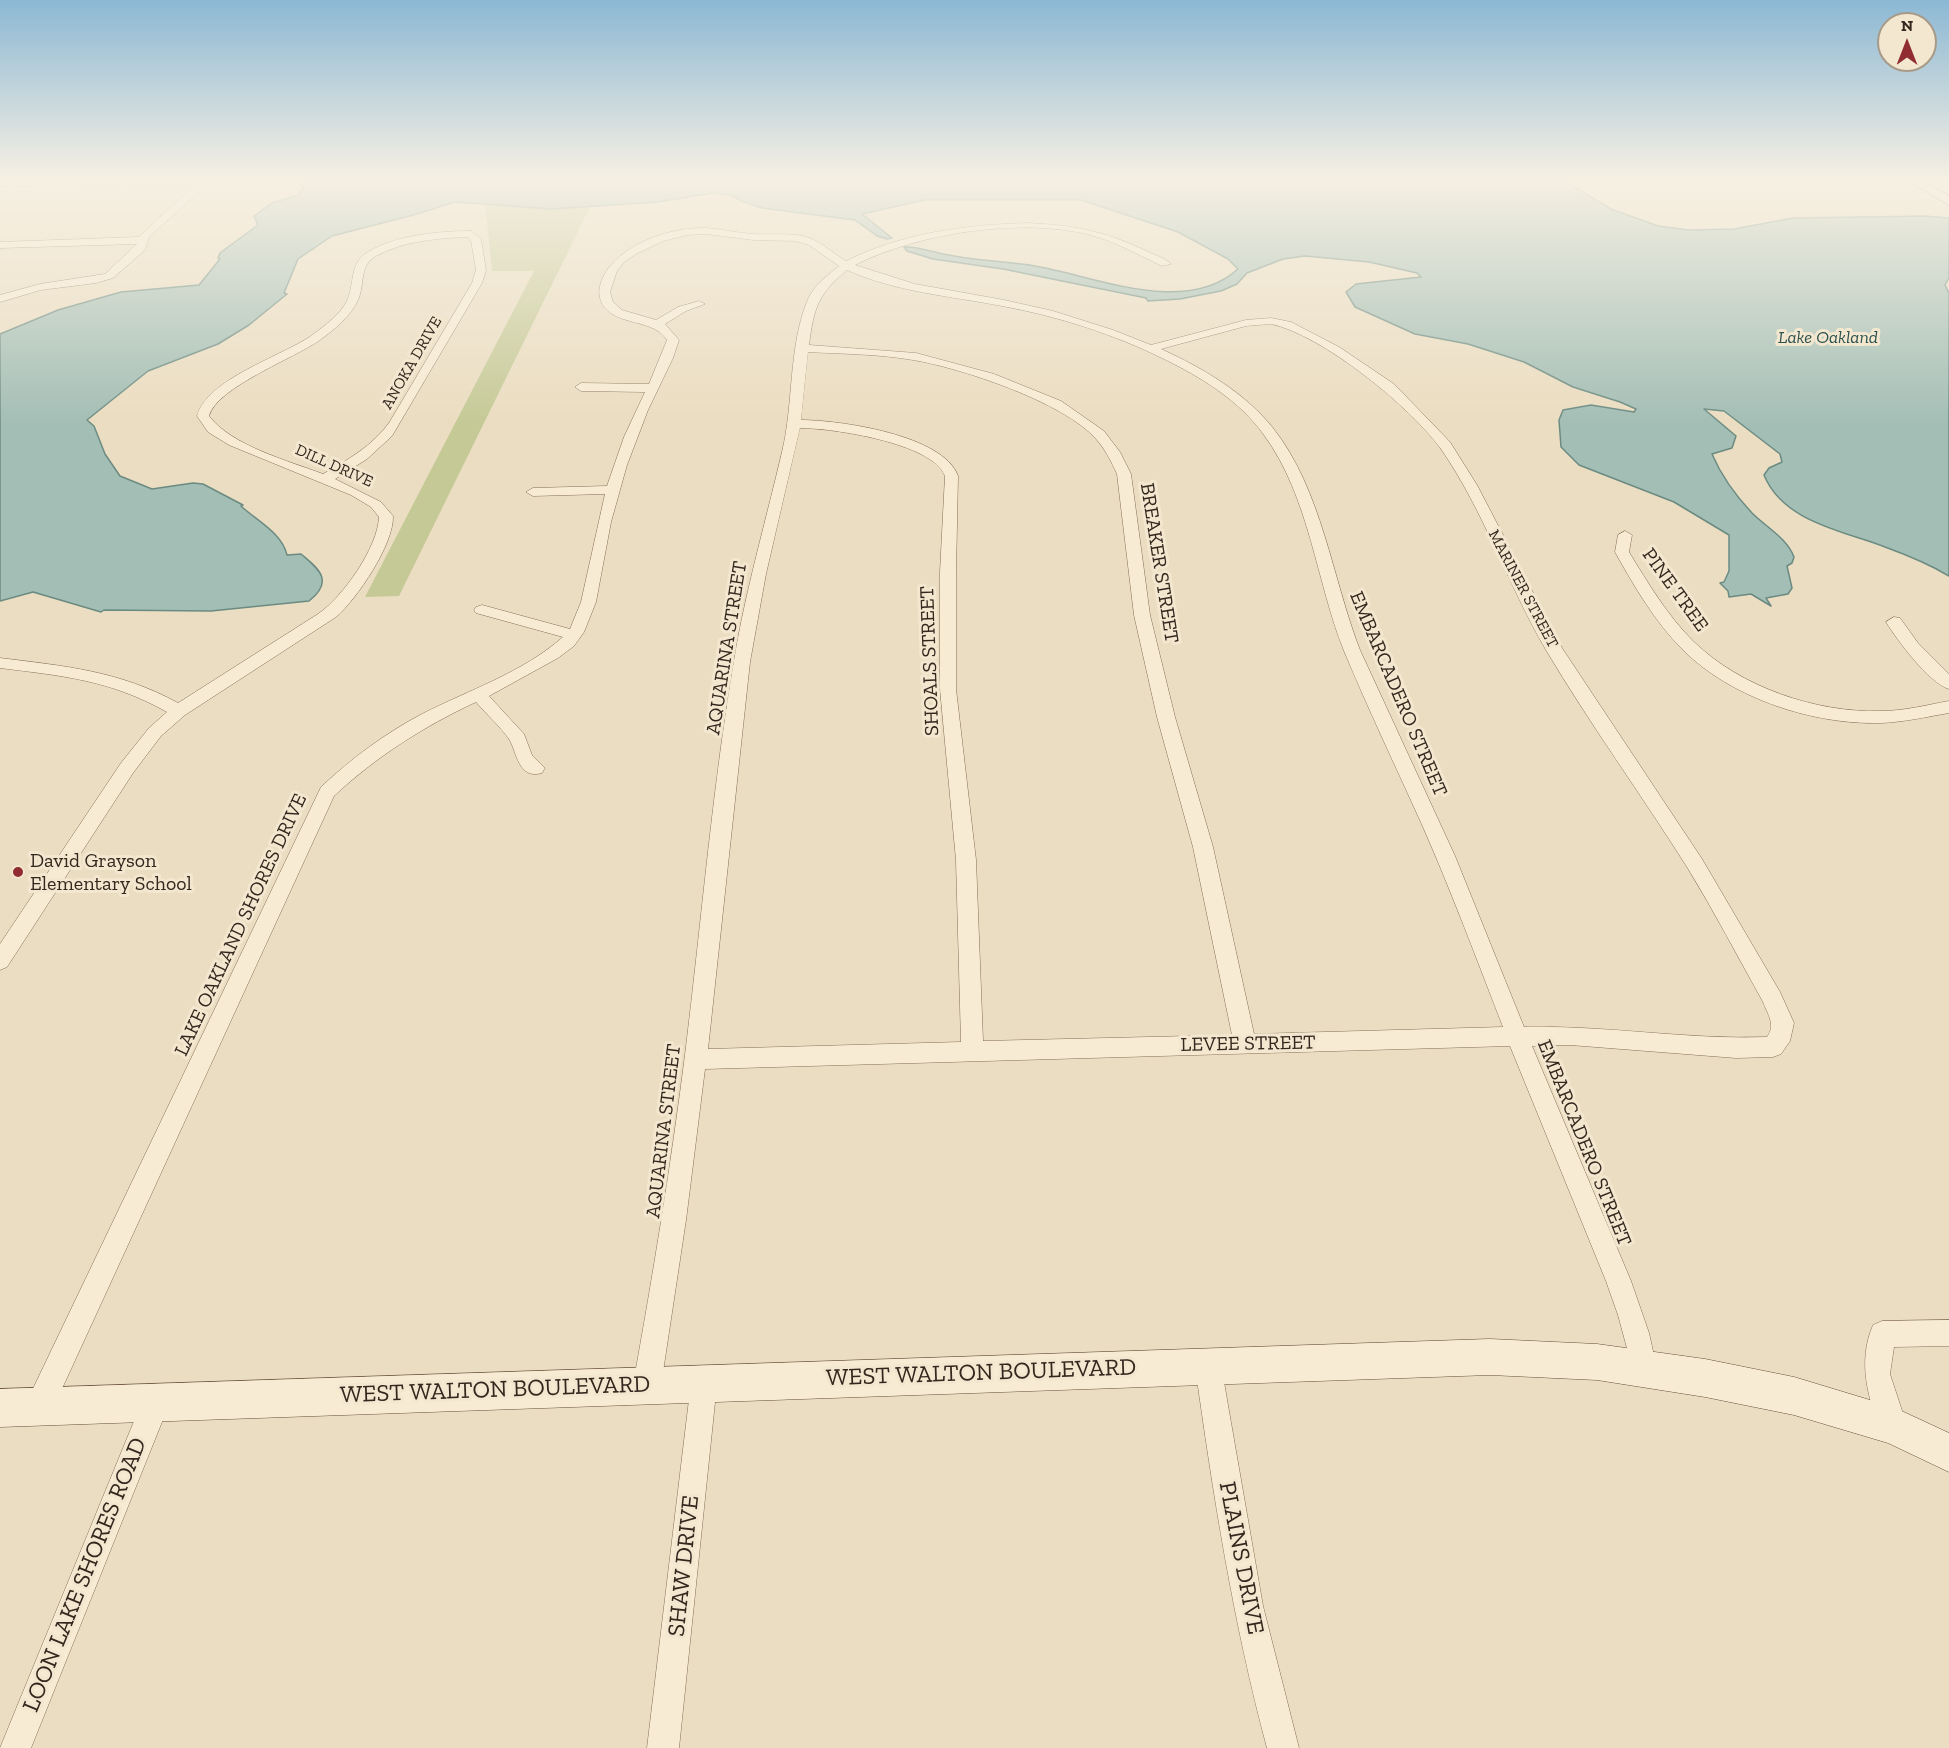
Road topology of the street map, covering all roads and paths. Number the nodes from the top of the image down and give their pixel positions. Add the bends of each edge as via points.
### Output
1 (125, 262) edge
2 (364, 262) edge
3 (479, 262) edge
4 (620, 262) edge
5 (840, 262) edge
6 (853, 262) edge
7 (1161, 262) edge
8 (1166, 264) dead end
9 (846, 265) junction
10 (0, 299) edge
11 (699, 304) dead end
12 (658, 324) junction
13 (804, 348) junction
14 (1149, 349) junction
15 (581, 387) dead end
16 (652, 388) junction
17 (794, 424) junction
18 (323, 480) junction
19 (613, 490) junction
20 (533, 492) dead end
21 (1624, 535) dead end
22 (482, 610) dead end
23 (1894, 622) dead end
24 (573, 635) junction
25 (0, 663) edge
26 (1949, 683) edge
27 (478, 694) junction
28 (1949, 707) edge
29 (178, 711) junction
30 (536, 768) dead end
31 (0, 961) edge
32 (1783, 1023) joint
33 (1518, 1038) junction
34 (1245, 1044) junction
35 (972, 1052) junction
36 (695, 1059) junction
37 (1949, 1333) edge
38 (1208, 1365) junction
39 (1644, 1369) junction
40 (704, 1383) junction
41 (647, 1385) junction
42 (156, 1402) junction
43 (39, 1407) junction
44 (0, 1408) edge
45 (1893, 1426) junction
46 (1949, 1453) edge
47 (15, 1748) edge
48 (663, 1748) edge
49 (1283, 1748) edge

1 - 10 street via 109,276 96,280 40,287
2 - 18 street, DILL DRIVE via 354,300 344,314 302,347 230,385 203,412 215,431
3 - 18 street, ANOKA DRIVE via 480,275 388,436 370,452
4 - 12 street via 611,269 605,299 611,308 629,317
5 - 9 street
6 - 9 street, AQUARINA STREET
7 - 8 street, AQUARINA STREET
9 - 13 street, AQUARINA STREET via 818,289
9 - 14 street, EMBARCADERO STREET via 901,285 1040,312
11 - 12 street
12 - 16 street, LAKE OAKLAND SHORES DRIVE via 669,330 673,340
13 - 17 street, AQUARINA STREET
13 - 34 street, BREAKER STREET via 916,357 990,377 1057,404 1099,434 1113,452 1124,474 1142,615 1203,847
14 - 32 street, MARINER STREET via 1246,323 1287,324 1390,387 1445,445 1470,485 1554,649 1695,864
14 - 33 street, EMBARCADERO STREET via 1216,385 1246,407 1269,431 1290,463 1348,642 1455,878
15 - 16 street
16 - 19 street, LAKE OAKLAND SHORES DRIVE
17 - 35 street, SHOALS STREET via 842,427 889,438 945,464 950,472 953,485 948,689 966,860
17 - 36 street, AQUARINA STREET via 753,599 739,684
18 - 29 street, DILL DRIVE via 377,505 386,517 379,540 352,590 333,610
19 - 20 street
19 - 24 street, LAKE OAKLAND SHORES DRIVE via 587,604
21 - 28 street, PINE TREE via 1622,552 1659,609 1697,655 1763,693 1844,715 1872,718
22 - 24 street
23 - 26 street via 1917,653
24 - 27 street, LAKE OAKLAND SHORES DRIVE via 555,652
25 - 29 street via 83,674 132,687
27 - 30 street via 518,738 524,758
27 - 43 street, LAKE OAKLAND SHORES DRIVE via 385,743 327,792
29 - 31 street, DILL DRIVE via 154,732 133,759
32 - 33 street, LEVEE STREET via 1782,1034 1773,1047 1736,1048 1570,1035
33 - 34 street, LEVEE STREET
33 - 39 street, EMBARCADERO STREET via 1620,1283 1638,1335
34 - 35 street, LEVEE STREET
35 - 36 street, LEVEE STREET
36 - 41 street, AQUARINA STREET via 669,1257
37 - 45 street via 1882,1334 1877,1374
38 - 39 main road, WEST WALTON BOULEVARD via 1490,1357 1597,1362
38 - 40 main road, WEST WALTON BOULEVARD
38 - 49 street, PLAINS DRIVE via 1237,1556
39 - 45 main road, WEST WALTON BOULEVARD via 1794,1396
40 - 41 main road, WEST WALTON BOULEVARD
40 - 48 street, SHAW DRIVE
41 - 42 main road, WEST WALTON BOULEVARD
42 - 43 main road, WEST WALTON BOULEVARD
42 - 47 street, LOON LAKE SHORES ROAD
43 - 44 main road, WEST WALTON BOULEVARD
45 - 46 main road, WEST WALTON BOULEVARD

